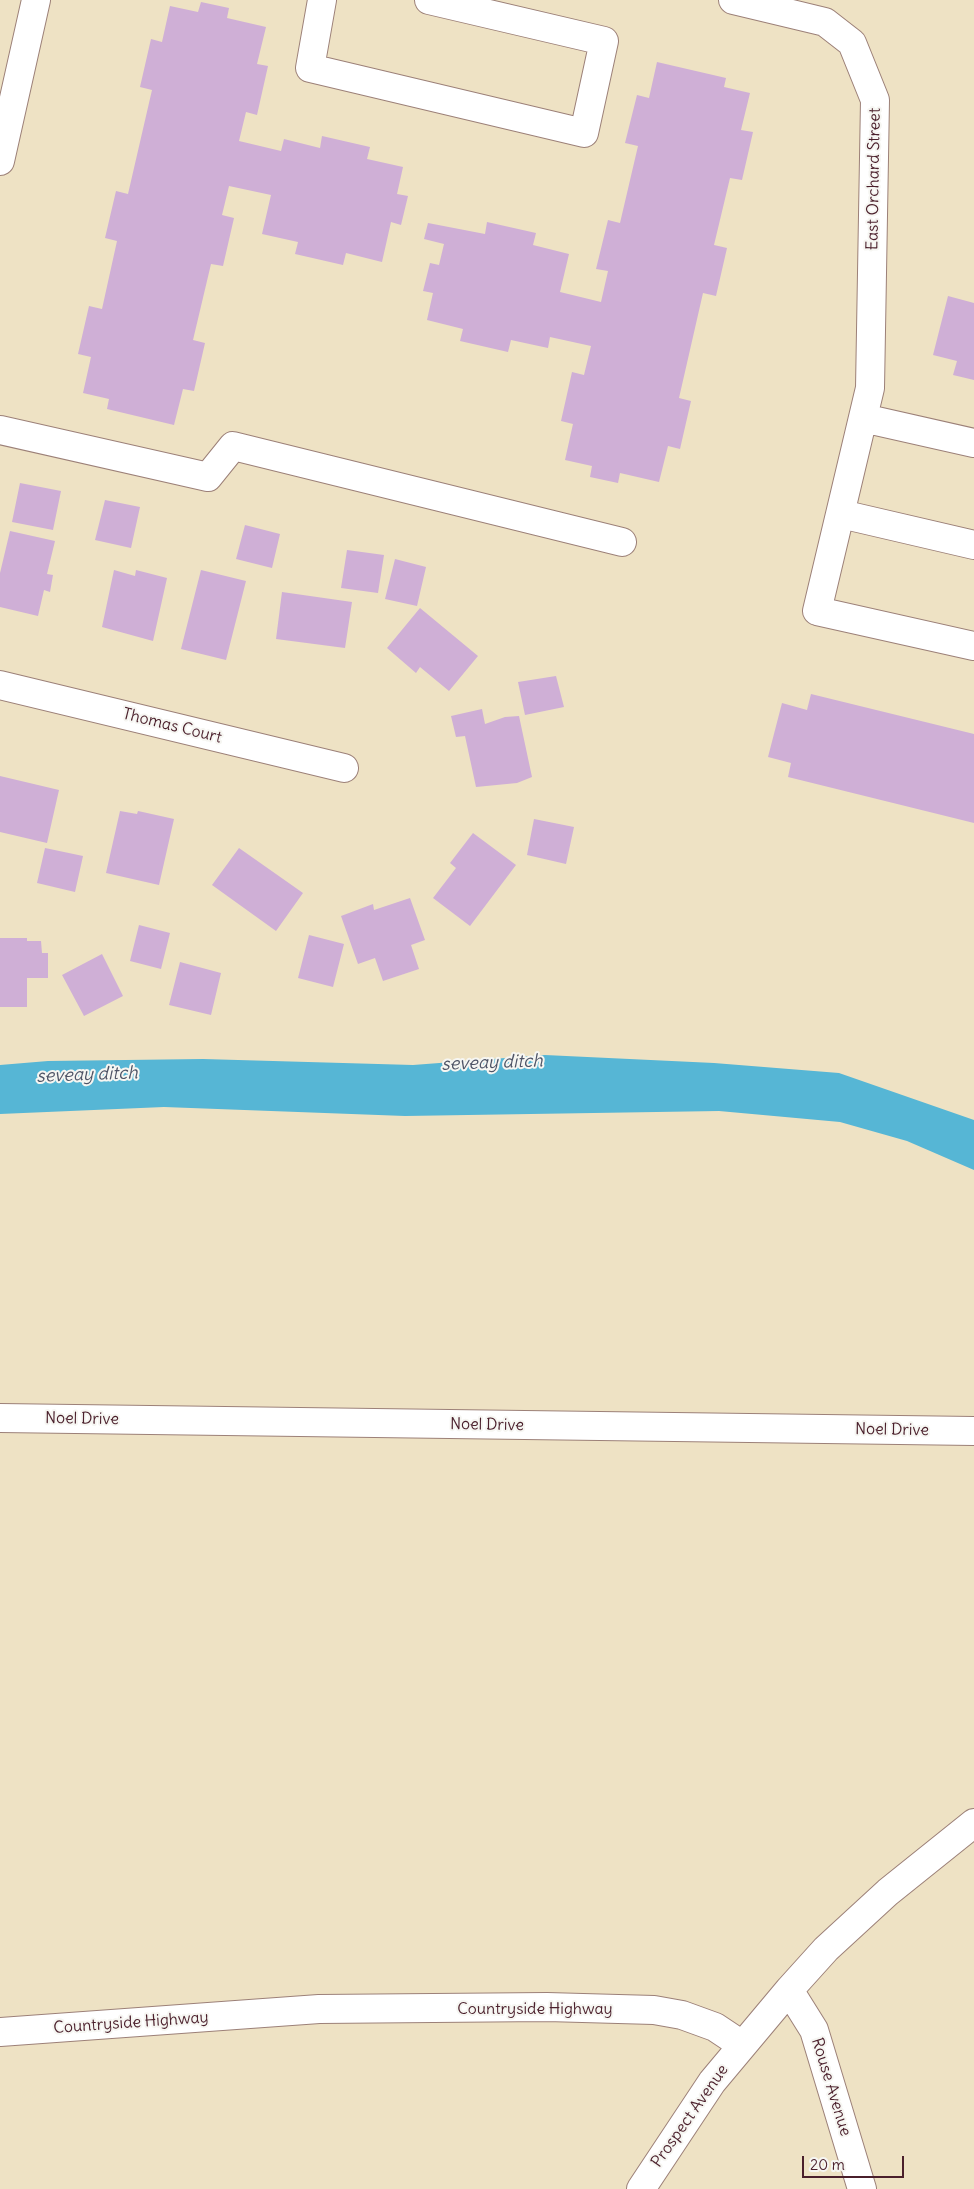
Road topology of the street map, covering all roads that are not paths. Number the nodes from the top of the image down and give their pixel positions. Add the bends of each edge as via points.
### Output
1 (36, 0) edge
2 (322, 0) edge
3 (429, 0) edge
4 (732, 0) edge
5 (0, 160) edge
6 (863, 418) junction
7 (0, 430) edge
8 (974, 443) edge
9 (841, 514) junction
10 (622, 542) dead end
11 (974, 545) edge
12 (974, 646) edge
13 (0, 685) edge
14 (344, 768) dead end
15 (0, 1418) edge
16 (974, 1431) edge
17 (974, 1823) edge
18 (788, 1990) junction
19 (0, 2032) edge
20 (742, 2045) junction
21 (641, 2189) edge
22 (862, 2189) edge

1 - 5 street
2 - 3 street via 310,68 584,133 604,41
4 - 6 street, East Orchard Street via 825,22 852,43 875,100 870,388
6 - 8 street
6 - 9 street, East Orchard Street
7 - 10 street via 208,477 233,446
9 - 11 street
9 - 12 street, East Orchard Street via 816,611
13 - 14 street, Thomas Court
15 - 16 street, Noel Drive
17 - 18 street via 888,1892 826,1949
18 - 20 street
18 - 22 street, Rouse Avenue via 814,2030
19 - 20 street, Countryside Highway via 319,2009 547,2007 654,2010 682,2015 715,2027
20 - 21 street, Prospect Avenue via 712,2082

